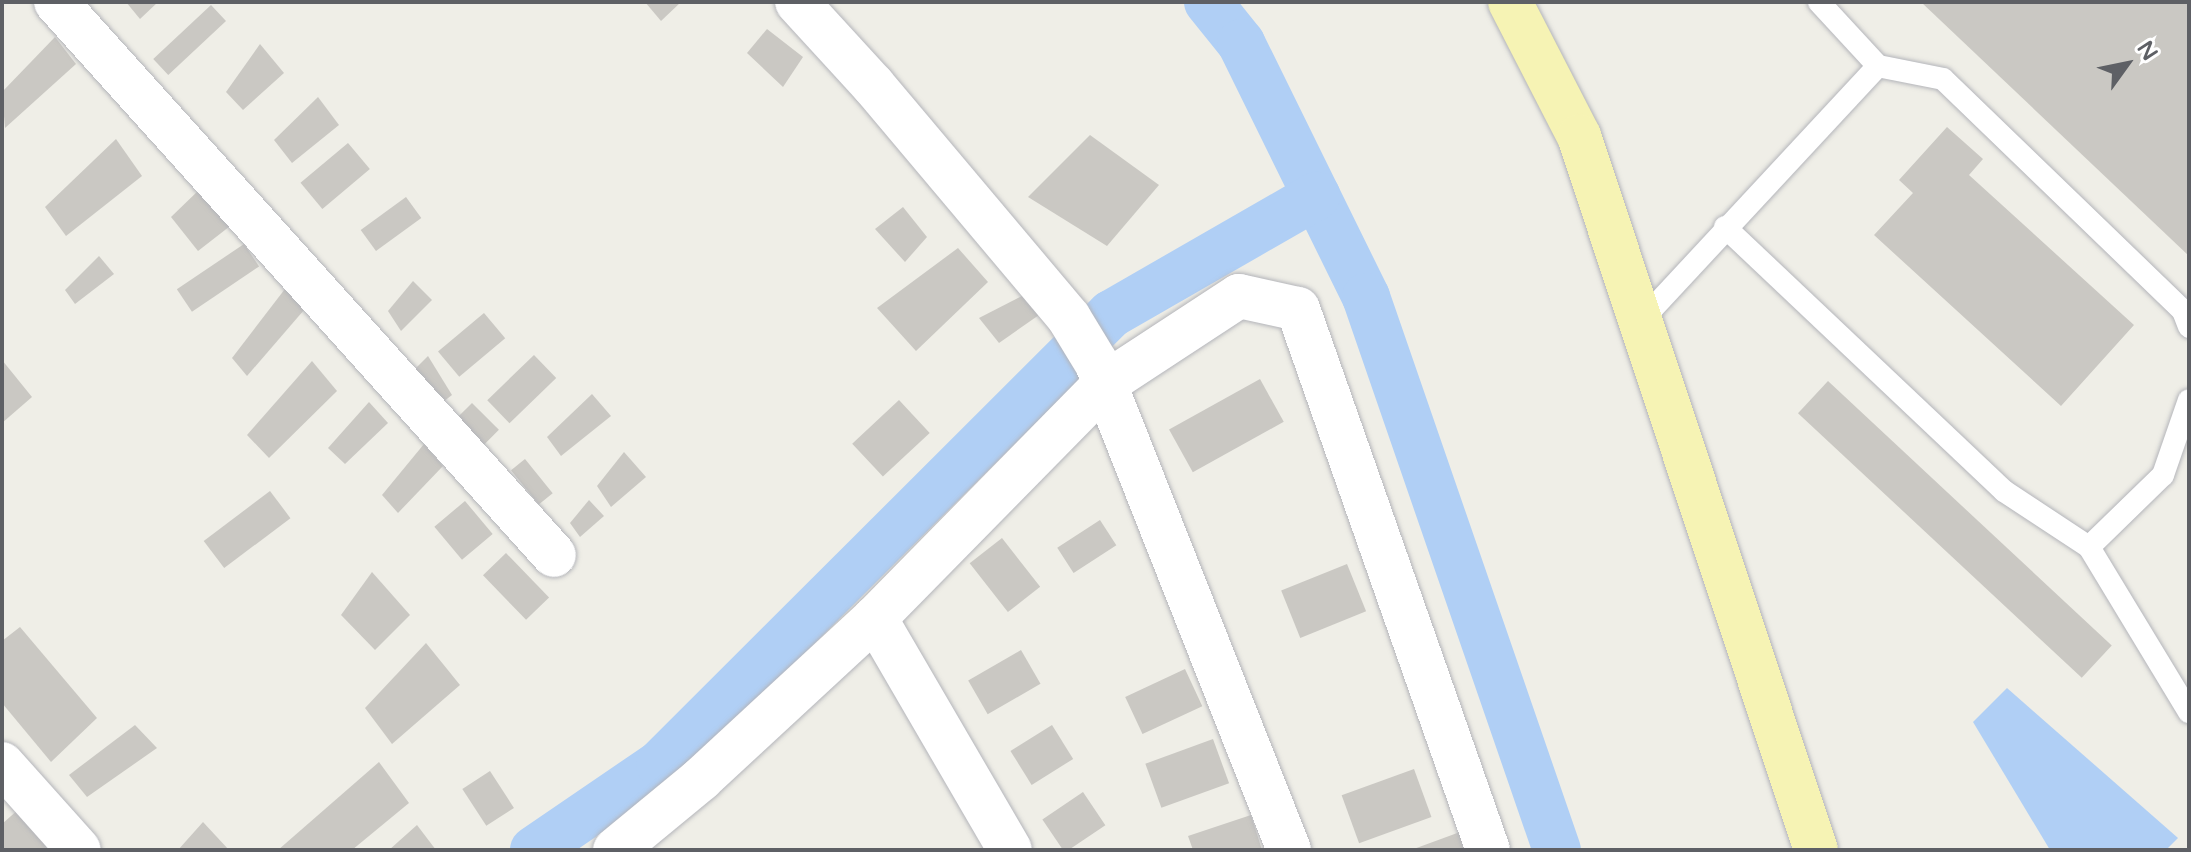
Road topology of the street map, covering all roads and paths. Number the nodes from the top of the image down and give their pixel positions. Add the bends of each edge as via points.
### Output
1 (56, 2) edge
2 (797, 2) edge
3 (1510, 2) edge
4 (1819, 2) edge
5 (1878, 66) junction
6 (1725, 227) junction
7 (1641, 321) junction
8 (2189, 327) edge
9 (1102, 374) junction
10 (2189, 400) edge
11 (2089, 547) junction
12 (554, 555) dead end
13 (875, 618) junction
14 (2189, 712) edge
15 (2, 764) edge
16 (79, 850) edge
17 (615, 850) edge
18 (1010, 850) edge
19 (1289, 850) edge
20 (1488, 850) edge
21 (1816, 850) edge

1 - 12 street
2 - 9 street via 1069,318
3 - 7 main road via 1579,136
4 - 5 lane
5 - 6 lane
5 - 8 lane via 1943,79 2183,311
6 - 7 lane
6 - 11 lane via 2004,491
7 - 21 main road
9 - 13 street
9 - 19 street
9 - 20 street via 1239,296 1298,309
10 - 11 lane via 2163,475
11 - 14 lane
13 - 17 street via 701,779
13 - 18 street
15 - 16 street

